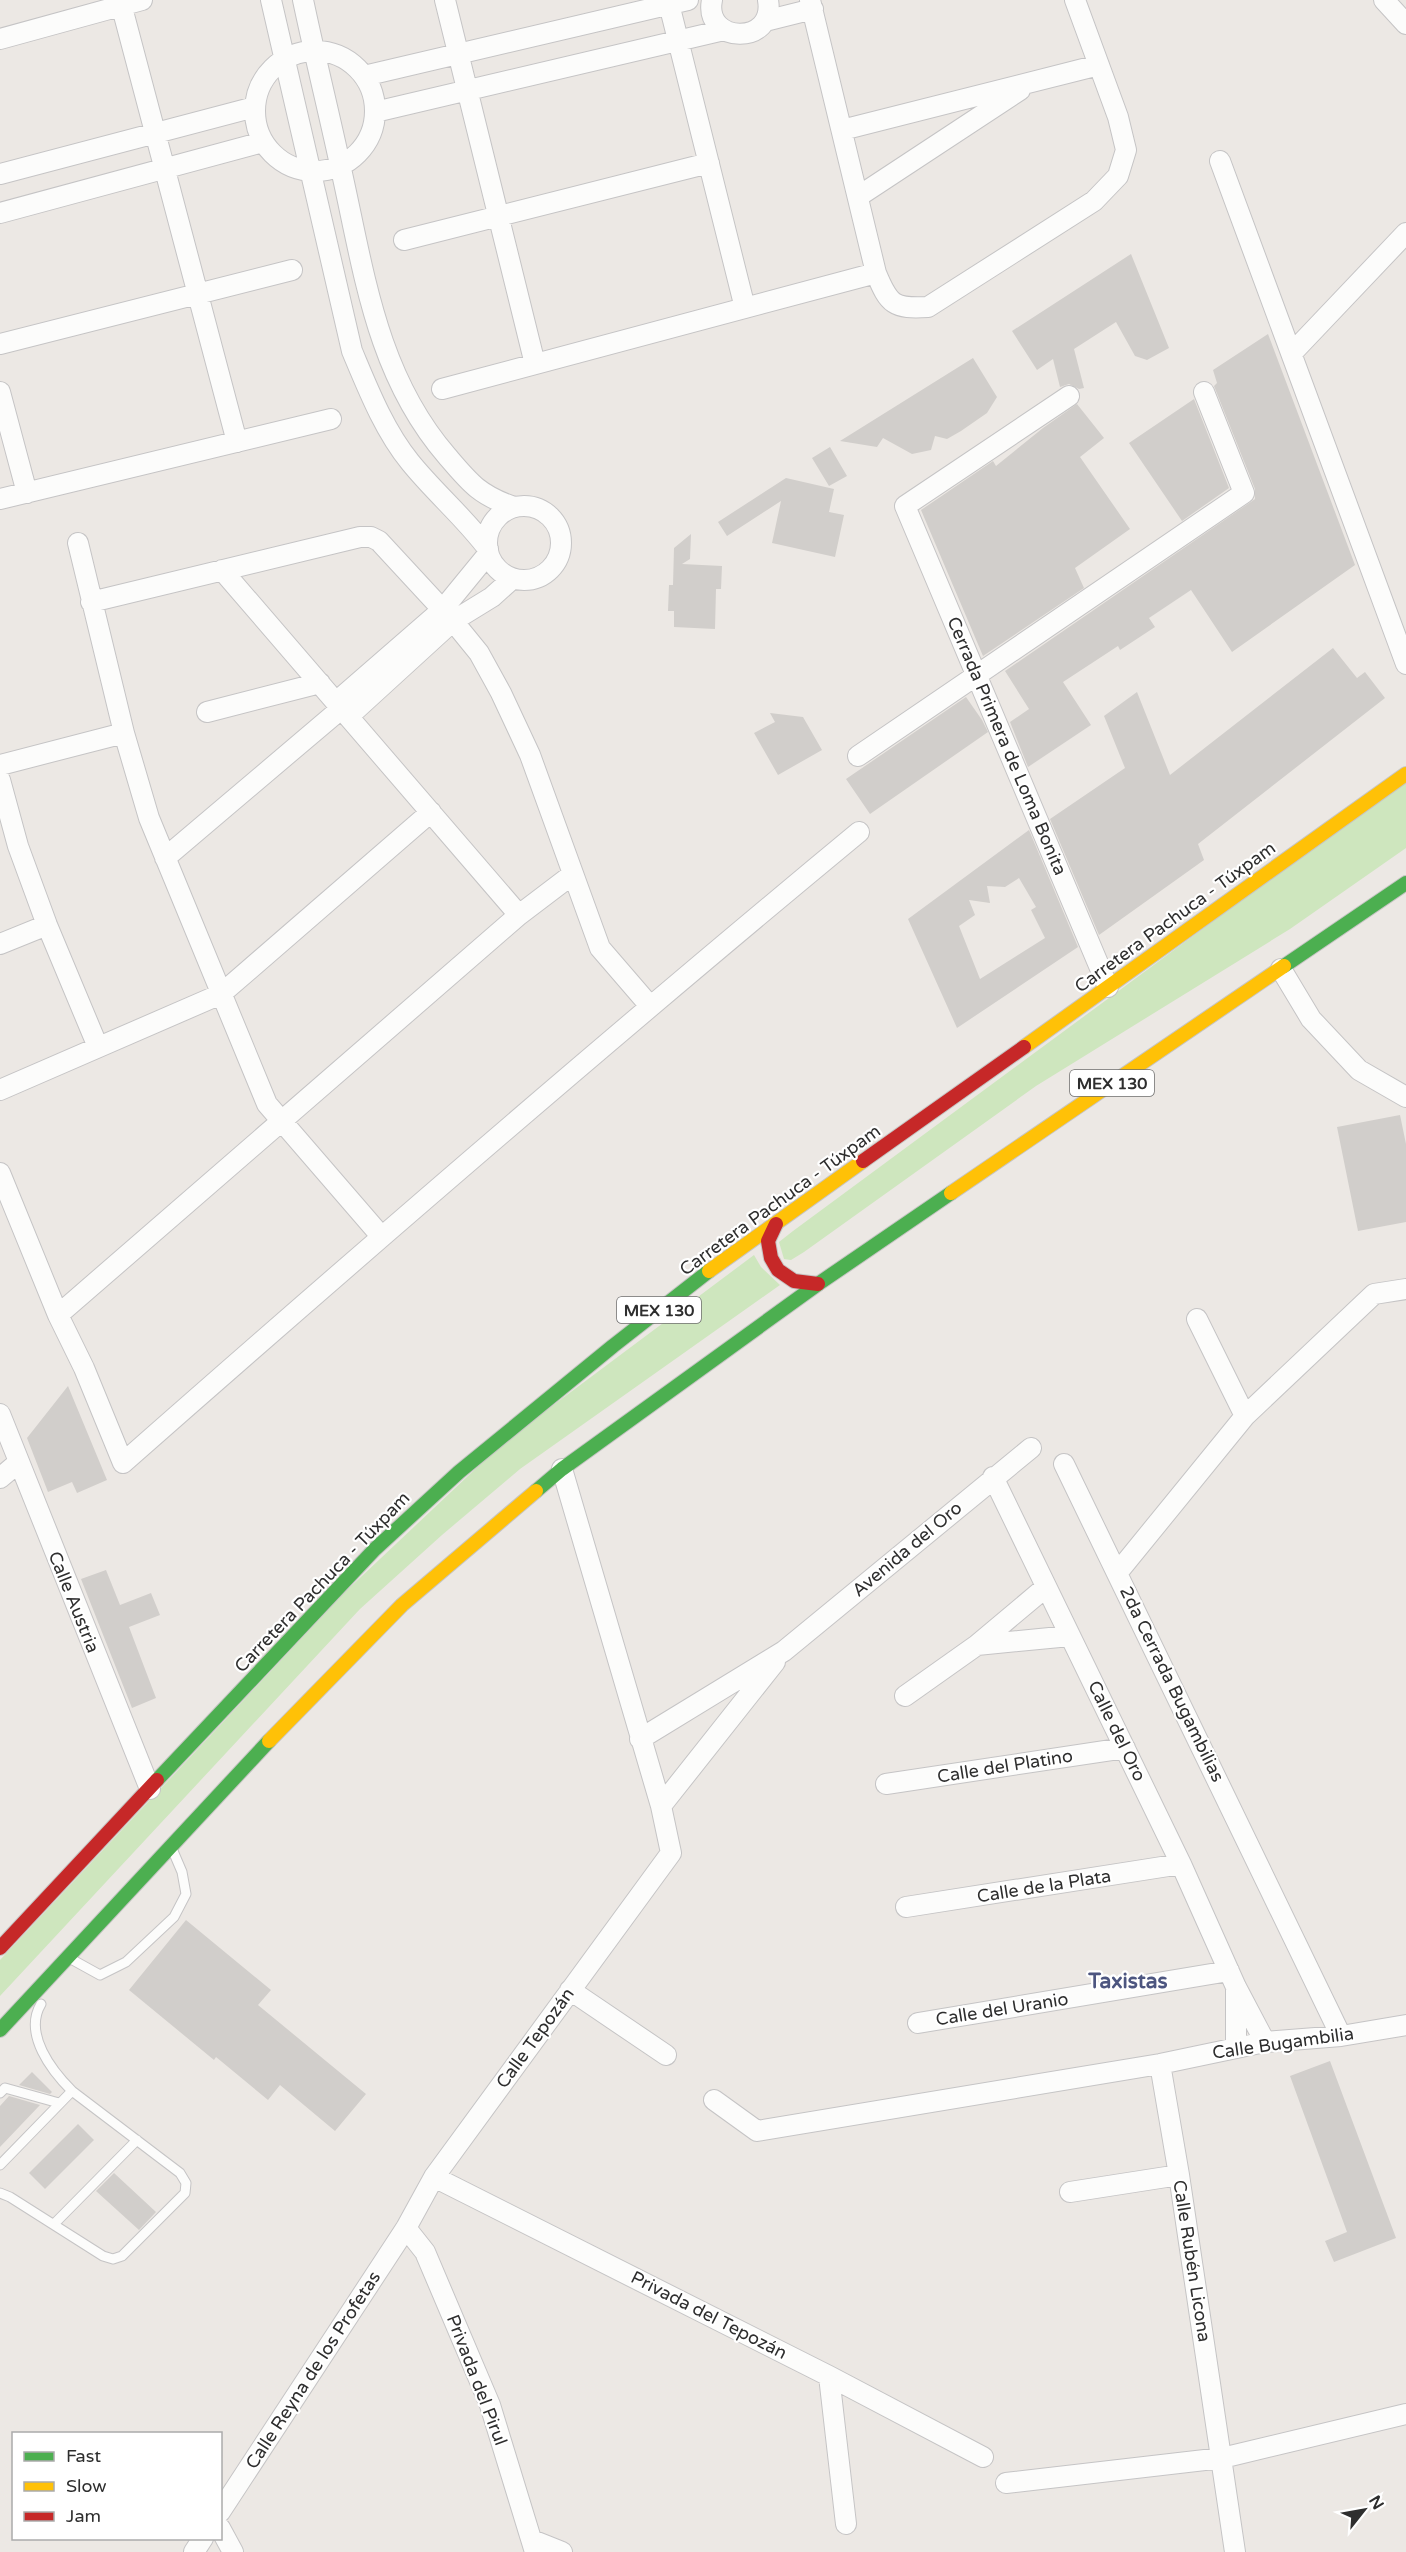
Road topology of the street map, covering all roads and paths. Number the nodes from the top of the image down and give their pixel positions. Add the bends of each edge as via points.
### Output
1 (142, 0) edge
2 (271, 0) edge
3 (303, 0) edge
4 (445, 0) edge
5 (712, 0) edge
6 (768, 0) edge
7 (1075, 0) edge
8 (1384, 0) edge
9 (675, 2) edge
10 (121, 3) edge
11 (812, 5) edge
12 (765, 21) junction
13 (1406, 24) edge
14 (724, 30) junction
15 (0, 39) edge
16 (678, 41) junction
17 (315, 51) junction
18 (458, 54) junction
19 (285, 59) junction
20 (1099, 65) junction
21 (364, 76) junction
22 (1033, 82) junction
23 (467, 91) junction
24 (255, 107) junction
25 (375, 112) junction
26 (843, 130) junction
27 (155, 132) junction
28 (263, 142) junction
29 (1221, 161) dead end
30 (709, 163) junction
31 (341, 167) junction
32 (165, 169) junction
33 (310, 172) junction
34 (0, 174) edge
35 (859, 196) junction
36 (0, 213) edge
37 (498, 216) junction
38 (1406, 233) edge
39 (404, 240) dead end
40 (292, 270) dead end
41 (876, 273) junction
42 (198, 294) junction
43 (744, 308) junction
44 (0, 344) edge
45 (1292, 353) junction
46 (535, 364) junction
47 (442, 389) dead end
48 (0, 392) edge
49 (1204, 392) dead end
50 (1069, 396) dead end
51 (331, 419) dead end
52 (237, 442) junction
53 (27, 493) junction
54 (0, 499) edge
55 (514, 507) junction
56 (78, 543) dead end
57 (488, 551) junction
58 (222, 570) junction
59 (512, 579) junction
60 (91, 602) junction
61 (448, 615) junction
62 (1406, 664) edge
63 (978, 675) junction
64 (321, 683) junction
65 (342, 709) junction
66 (207, 712) dead end
67 (124, 733) junction
68 (858, 756) dead end
69 (0, 765) edge
70 (1406, 774) edge
71 (0, 780) edge
72 (431, 812) junction
73 (859, 832) dead end
74 (165, 858) junction
75 (573, 874) junction
76 (1406, 883) edge
77 (519, 915) junction
78 (1373, 923) dead end
79 (47, 925) junction
80 (1328, 937) junction
81 (0, 944) edge
82 (1281, 969) junction
83 (1108, 987) junction
84 (221, 994) junction
85 (650, 1006) junction
86 (98, 1047) junction
87 (0, 1089) edge
88 (1406, 1097) edge
89 (280, 1122) junction
90 (0, 1173) edge
91 (776, 1224) junction
92 (381, 1236) junction
93 (818, 1284) junction
94 (1406, 1289) edge
95 (58, 1315) junction
96 (1197, 1319) dead end
97 (0, 1414) edge
98 (1245, 1416) junction
99 (1031, 1448) dead end
100 (19, 1462) junction
101 (1064, 1464) dead end
102 (562, 1469) junction
103 (993, 1477) junction
104 (0, 1478) edge
105 (1118, 1572) junction
106 (1046, 1587) junction
107 (1070, 1636) junction
108 (977, 1645) junction
109 (784, 1650) junction
110 (905, 1696) dead end
111 (640, 1739) junction
112 (1125, 1748) junction
113 (886, 1784) dead end
114 (150, 1789) junction
115 (661, 1806) junction
116 (171, 1848) junction
117 (1181, 1864) junction
118 (906, 1907) dead end
119 (0, 1948) edge
120 (69, 1958) junction
121 (51, 1977) junction
122 (1232, 1979) junction
123 (570, 1990) junction
124 (918, 2023) dead end
125 (1406, 2025) edge
126 (0, 2030) edge
127 (1341, 2036) junction
128 (1265, 2042) junction
129 (1236, 2048) junction
130 (666, 2055) dead end
131 (1160, 2064) junction
132 (72, 2091) junction
133 (0, 2093) edge
134 (714, 2100) dead end
135 (59, 2103) junction
136 (136, 2139) junction
137 (0, 2165) edge
138 (1179, 2175) junction
139 (434, 2177) junction
140 (1070, 2192) dead end
141 (0, 2193) edge
142 (54, 2224) junction
143 (406, 2228) junction
144 (829, 2376) junction
145 (1406, 2414) edge
146 (983, 2457) dead end
147 (1222, 2458) junction
148 (1006, 2483) dead end
149 (222, 2509) edge
150 (846, 2524) dead end
151 (222, 2532) edge
152 (533, 2546) edge
153 (233, 2552) edge
154 (562, 2552) edge
155 (1235, 2552) edge

1 - 10 street
2 - 19 street
3 - 17 street
4 - 18 street
5 - 14 street via 715,21
6 - 12 street
7 - 20 street
8 - 13 street
9 - 16 street
9 - 18 street
10 - 15 street
10 - 27 street
11 - 12 street
11 - 26 street
12 - 14 street via 746,34
14 - 16 street
16 - 23 street
16 - 30 street
17 - 19 street
17 - 21 street via 344,58
17 - 31 street
18 - 21 street
18 - 23 street
19 - 24 street via 260,84
19 - 33 street
20 - 22 street
20 - 41 street via 1126,150 1118,176 1094,201 928,308 903,308 885,295
21 - 25 street via 376,104
22 - 26 street
22 - 35 street
23 - 25 street
23 - 37 street
24 - 27 street
24 - 28 street via 256,126
25 - 31 street via 369,141
26 - 35 street
27 - 32 street
27 - 34 street
28 - 32 street
28 - 33 street via 279,160
29 - 45 street
30 - 37 street
30 - 43 street
31 - 33 street
31 - 55 street via 379,336 401,389 435,442 474,488 492,500
32 - 36 street
32 - 42 street
33 - 57 street via 352,351 375,405 409,461 473,529
35 - 41 street
37 - 39 street
37 - 46 street
38 - 45 street
40 - 42 street
41 - 43 street
42 - 44 street
42 - 52 street
43 - 46 street
45 - 62 street
46 - 47 street
48 - 53 street
49 - 63 street via 1244,493
50 - 63 street, Cerrada Primera de Loma Bonita via 905,506
51 - 52 street
52 - 53 street
53 - 54 street
55 - 57 street via 495,520 489,531
55 - 59 street via 538,508 549,515 557,525 561,551 548,573 536,579
56 - 60 street
57 - 59 street via 502,573
57 - 61 street
58 - 60 street
58 - 61 street via 371,537
58 - 64 street
59 - 61 street via 492,597
60 - 67 street
61 - 65 street
61 - 75 street via 479,653 501,693 530,755
63 - 68 street
63 - 83 street, Cerrada Primera de Loma Bonita
64 - 65 street
64 - 66 street
65 - 72 street
65 - 74 street
67 - 69 street
67 - 74 street
70 - 83 main road, Carretera Pachuca - Túxpam / MEX 130
71 - 79 street via 18,846
72 - 77 street
72 - 84 street
73 - 85 street
74 - 84 street
75 - 77 street
75 - 85 street via 600,948
76 - 80 main road, MEX 130
77 - 89 street
78 - 80 main road
79 - 81 street
79 - 86 street
80 - 82 main road, MEX 130
82 - 88 street via 1311,1018 1359,1070
82 - 93 main road, MEX 130
83 - 91 main road, Carretera Pachuca - Túxpam / MEX 130
84 - 86 street
84 - 89 street via 267,1104
85 - 92 street
86 - 87 street
89 - 92 street
89 - 95 street
90 - 95 street
91 - 93 main road via 768,1241 778,1270 794,1281
91 - 114 main road, Carretera Pachuca - Túxpam / MEX 130 via 622,1338 459,1472 375,1549
92 - 95 street via 123,1463
93 - 102 main road, MEX 130
94 - 98 street, 2da Cerrada Bugambilias via 1374,1294
96 - 98 street
97 - 100 street, Calle Austria
98 - 105 street, 2da Cerrada Bugambilias
99 - 103 street, Avenida del Oro
100 - 104 street
100 - 114 street, Calle Austria
101 - 105 street
102 - 111 street
102 - 116 main road, MEX 130 via 402,1605 289,1719
103 - 106 street, Calle del Oro
103 - 109 street, Avenida del Oro
105 - 127 street, 2da Cerrada Bugambilias
106 - 107 street, Calle del Oro
106 - 108 street
107 - 108 street
107 - 112 street, Calle del Oro
108 - 110 street
109 - 111 street, Avenida del Oro
109 - 115 street, Avenida del Oro
111 - 115 street
112 - 113 street, Calle del Platino
112 - 117 street, Calle del Oro
114 - 119 main road, Carretera Pachuca - Túxpam / MEX 130
115 - 123 street, Calle Tepozán via 671,1853
116 - 120 main road, MEX 130
116 - 120 lane via 182,1872 186,1894 174,1917 126,1962 100,1975
117 - 118 street, Calle de la Plata
117 - 122 street, Calle del Oro
120 - 121 main road, MEX 130
121 - 126 main road, MEX 130
121 - 132 lane via 37,2011 37,2035 44,2057
122 - 124 street, Calle del Uranio
122 - 128 street, Calle del Oro
122 - 129 street, Calle del Oro
123 - 130 street
123 - 139 street, Calle Tepozán
125 - 127 street, Calle Bugambilia
127 - 128 street, Calle Bugambilia
128 - 129 street, Calle Bugambilia
129 - 131 street, Calle Bugambilia
131 - 134 street, Calle Bugambilia via 757,2131
131 - 138 street, Calle Rubén Licona
132 - 135 lane
132 - 136 lane
133 - 135 lane via 5,2088
135 - 137 lane
136 - 142 lane
136 - 142 lane via 180,2173 186,2183 185,2193 123,2256 113,2259
138 - 140 street
138 - 147 street, Calle Rubén Licona
139 - 143 street, Calle Tepozán
139 - 144 street, Privada del Tepozán
141 - 142 lane
143 - 149 street, Calle Reyna de los Profetas
143 - 152 street, Privada del Pirul via 425,2252 490,2405
144 - 146 street, Privada del Tepozán
144 - 150 street
145 - 147 street
147 - 148 street
147 - 155 street, Calle Rubén Licona
151 - 153 street
152 - 154 street, Privada del Pirul

